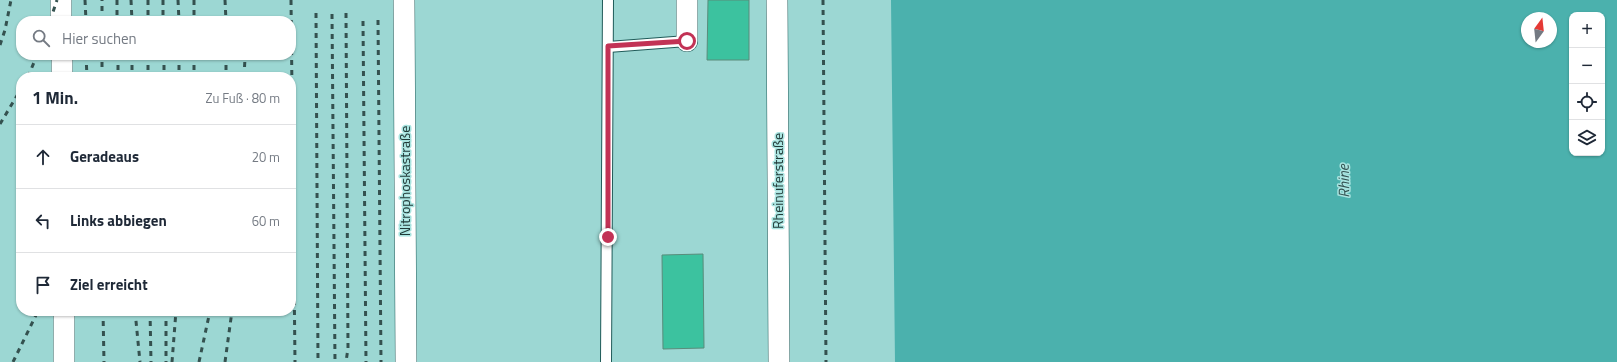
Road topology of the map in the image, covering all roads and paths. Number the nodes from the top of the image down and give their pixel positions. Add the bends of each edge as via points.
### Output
1 (61, 0) edge
2 (404, 0) edge
3 (608, 0) edge
4 (687, 0) edge
5 (777, 0) edge
6 (61, 16) edge
7 (687, 41) joint
8 (608, 46) junction
9 (62, 60) edge
10 (62, 72) edge
11 (64, 316) edge
12 (64, 362) edge
13 (406, 362) edge
14 (606, 362) edge
15 (779, 362) edge

1 - 6 street
2 - 13 street, Nitrophoskastraße
3 - 8 lane
4 - 7 street
5 - 15 street, Rheinuferstraße
7 - 8 lane
8 - 14 lane
9 - 10 street
11 - 12 street

